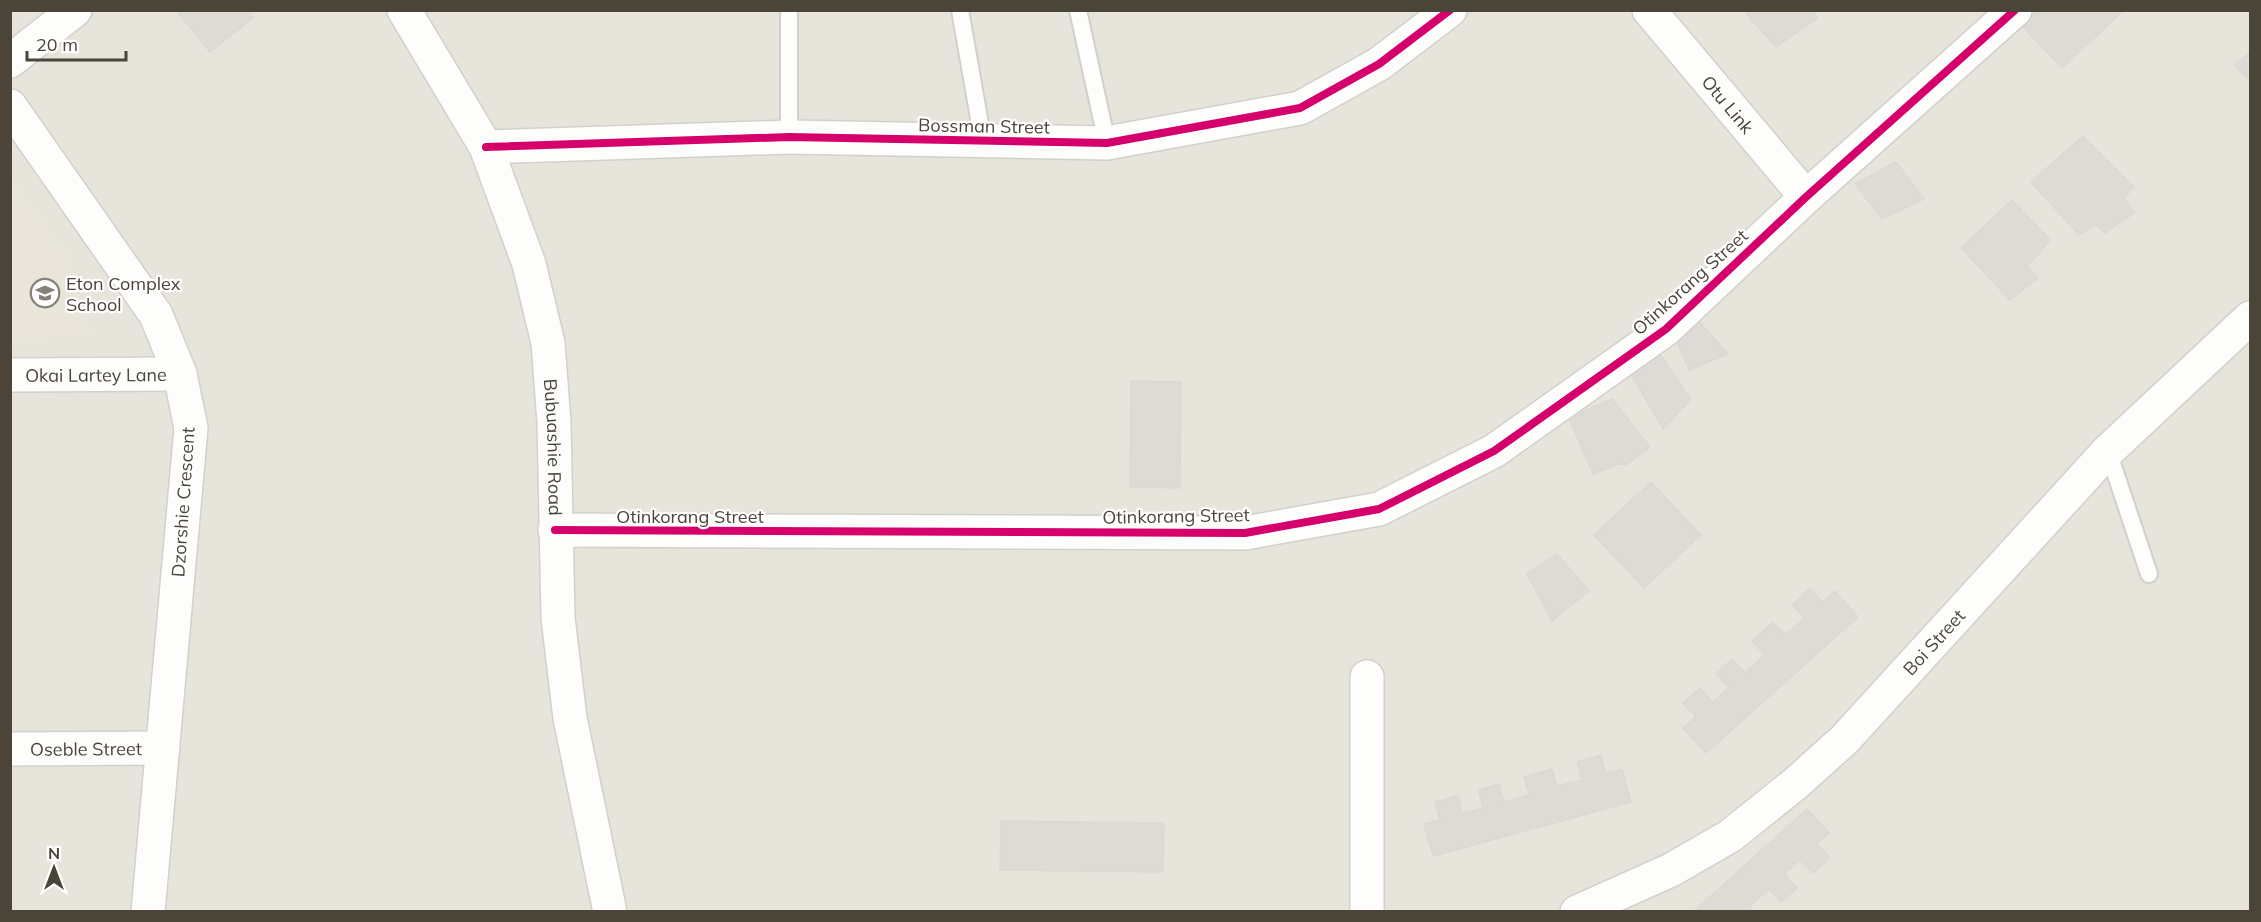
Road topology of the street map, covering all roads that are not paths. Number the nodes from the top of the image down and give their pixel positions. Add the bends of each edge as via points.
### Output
1 (75, 10) edge
2 (404, 10) edge
3 (960, 10) edge
4 (1078, 10) edge
5 (1450, 10) edge
6 (1649, 10) edge
7 (2015, 10) edge
8 (789, 13) dead end
9 (10, 61) edge
10 (10, 106) edge
11 (789, 137) junction
12 (983, 141) junction
13 (1107, 143) junction
14 (486, 147) junction
15 (1806, 197) junction
16 (2250, 318) edge
17 (180, 374) junction
18 (10, 375) edge
19 (2108, 451) junction
20 (555, 530) junction
21 (2149, 574) dead end
22 (1367, 677) dead end
23 (163, 748) junction
24 (10, 749) edge
25 (148, 912) edge
26 (610, 912) edge
27 (1367, 912) edge
28 (1576, 912) edge

1 - 9 street
2 - 14 street, Bubuashie Road
3 - 12 lane
4 - 13 lane
5 - 13 street, Bossman Street via 1378,64 1300,108
6 - 15 street, Otu Link
7 - 15 street, Otinkorang Street
8 - 11 lane
10 - 17 street, Dzorshie Crescent via 156,315
11 - 12 street, Bossman Street
11 - 14 street, Bossman Street
12 - 13 street, Bossman Street
14 - 20 street, Bubuashie Road via 529,264 548,343 554,422
15 - 20 street, Otinkorang Street via 1666,329 1494,451 1378,509 1245,533
16 - 19 street, Boi Street
17 - 18 street, Okai Lartey Lane
17 - 23 street, Dzorshie Crescent via 191,428
19 - 21 lane
19 - 28 street, Boi Street via 1844,740 1795,784 1730,836 1671,870
20 - 26 street, Bubuashie Road via 558,618 570,718
22 - 27 street
23 - 24 street, Oseble Street
23 - 25 street, Dzorshie Crescent

